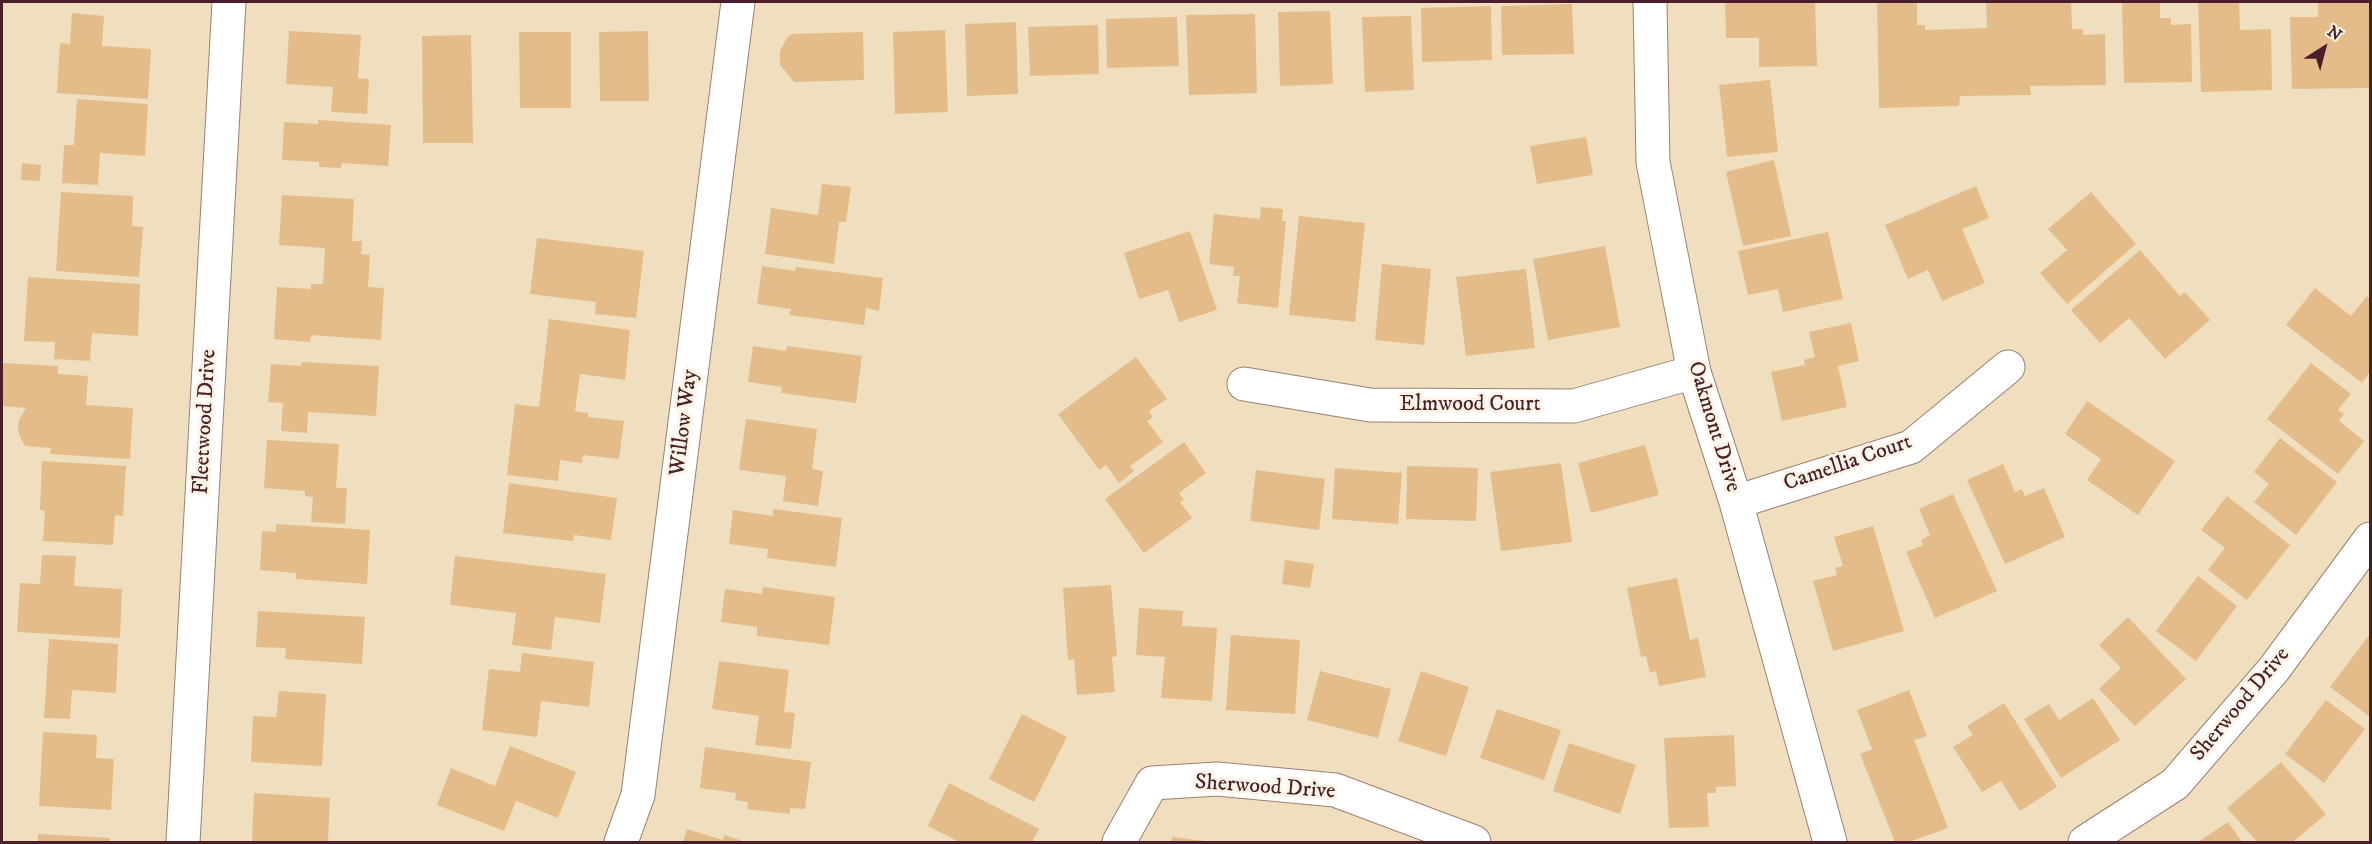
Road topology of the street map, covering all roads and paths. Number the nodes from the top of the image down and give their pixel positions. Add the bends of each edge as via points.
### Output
1 (229, 2) edge
2 (738, 2) edge
3 (1650, 2) edge
4 (2008, 367) dead end
5 (1694, 372) junction
6 (1244, 384) dead end
7 (1736, 502) junction
8 (2370, 539) edge
9 (183, 843) edge
10 (621, 843) edge
11 (1119, 843) edge
12 (1474, 843) edge
13 (1830, 843) edge
14 (2085, 843) edge

1 - 9 street, Fleetwood Drive
2 - 10 street, Willow Way via 638,795
3 - 5 street, Oakmont Drive via 1653,162
4 - 7 street, Camellia Court via 1911,447
5 - 6 street, Elmwood Court via 1574,406 1370,405
5 - 7 street, Oakmont Drive
7 - 13 street, Oakmont Drive
8 - 14 street, Sherwood Drive via 2274,669 2175,784
11 - 12 street, Sherwood Drive via 1152,783 1217,779 1335,789

